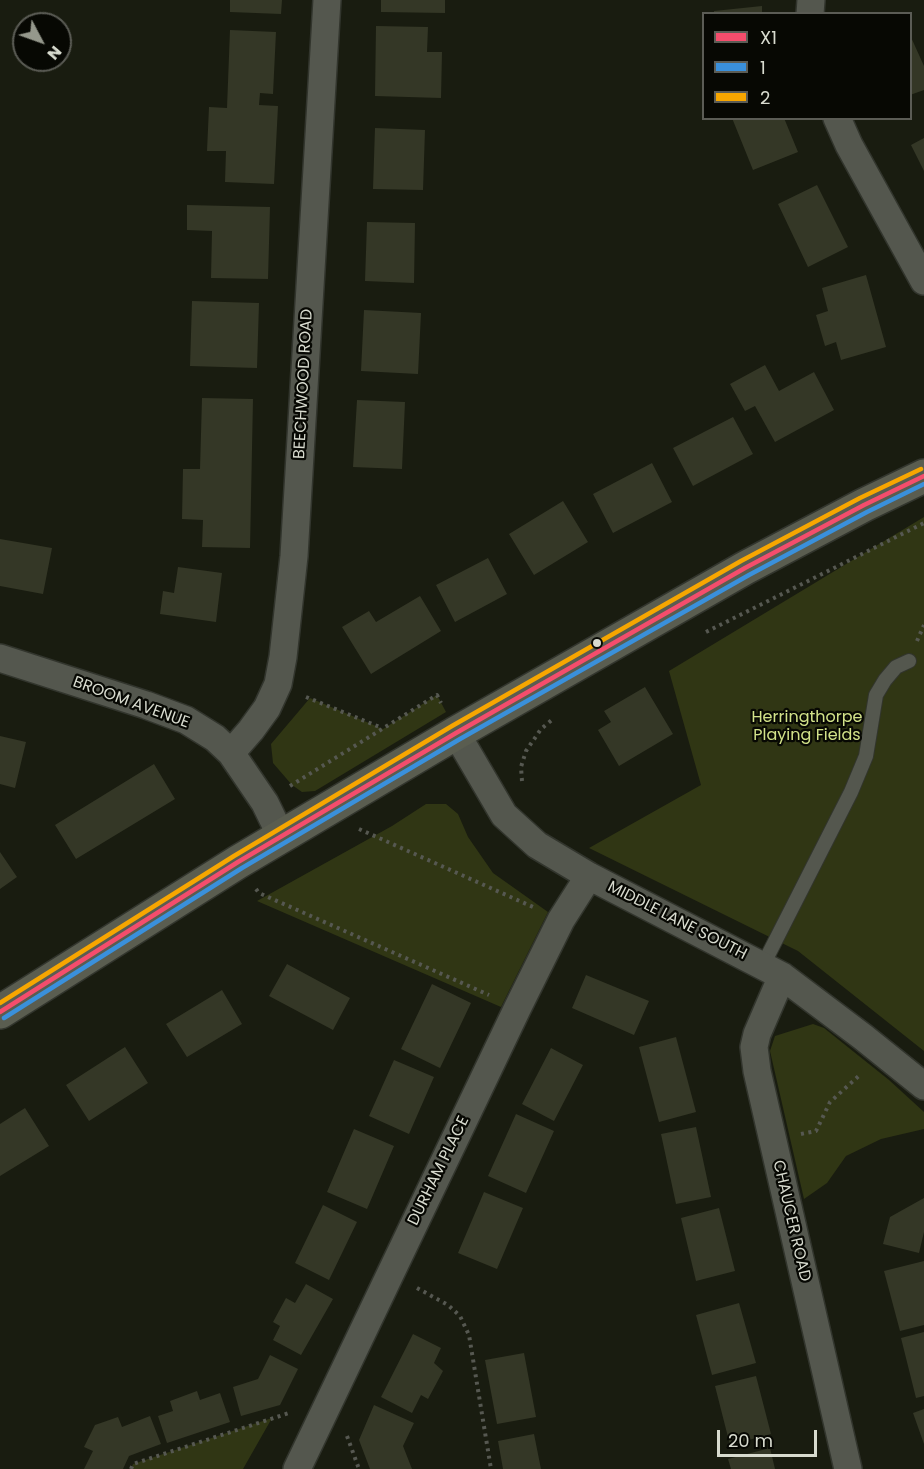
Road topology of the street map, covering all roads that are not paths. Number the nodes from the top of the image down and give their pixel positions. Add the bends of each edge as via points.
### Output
1 (327, 0) edge
2 (838, 120) edge
3 (924, 281) edge
4 (924, 476) edge
5 (0, 658) edge
6 (909, 661) dead end
7 (456, 733) junction
8 (231, 753) junction
9 (281, 836) junction
10 (589, 876) junction
11 (773, 970) junction
12 (0, 1012) edge
13 (924, 1086) edge
14 (297, 1469) edge
15 (848, 1469) edge

1 - 8 street, BEECHWOOD ROAD via 294,556 283,657 278,684 267,708
2 - 3 street
4 - 7 main road via 745,568
5 - 8 street, BROOM AVENUE via 186,720
6 - 11 lane via 896,667 876,694 866,756
7 - 9 main road
7 - 10 street, MIDDLE LANE SOUTH via 504,815 537,845
8 - 9 street, BROOM AVENUE via 265,803
9 - 12 main road
10 - 11 street, MIDDLE LANE SOUTH
10 - 14 street, DURHAM PLACE via 561,920 518,1007
11 - 13 street, MIDDLE LANE SOUTH
11 - 15 street, CHAUCER ROAD via 754,1047 757,1071

